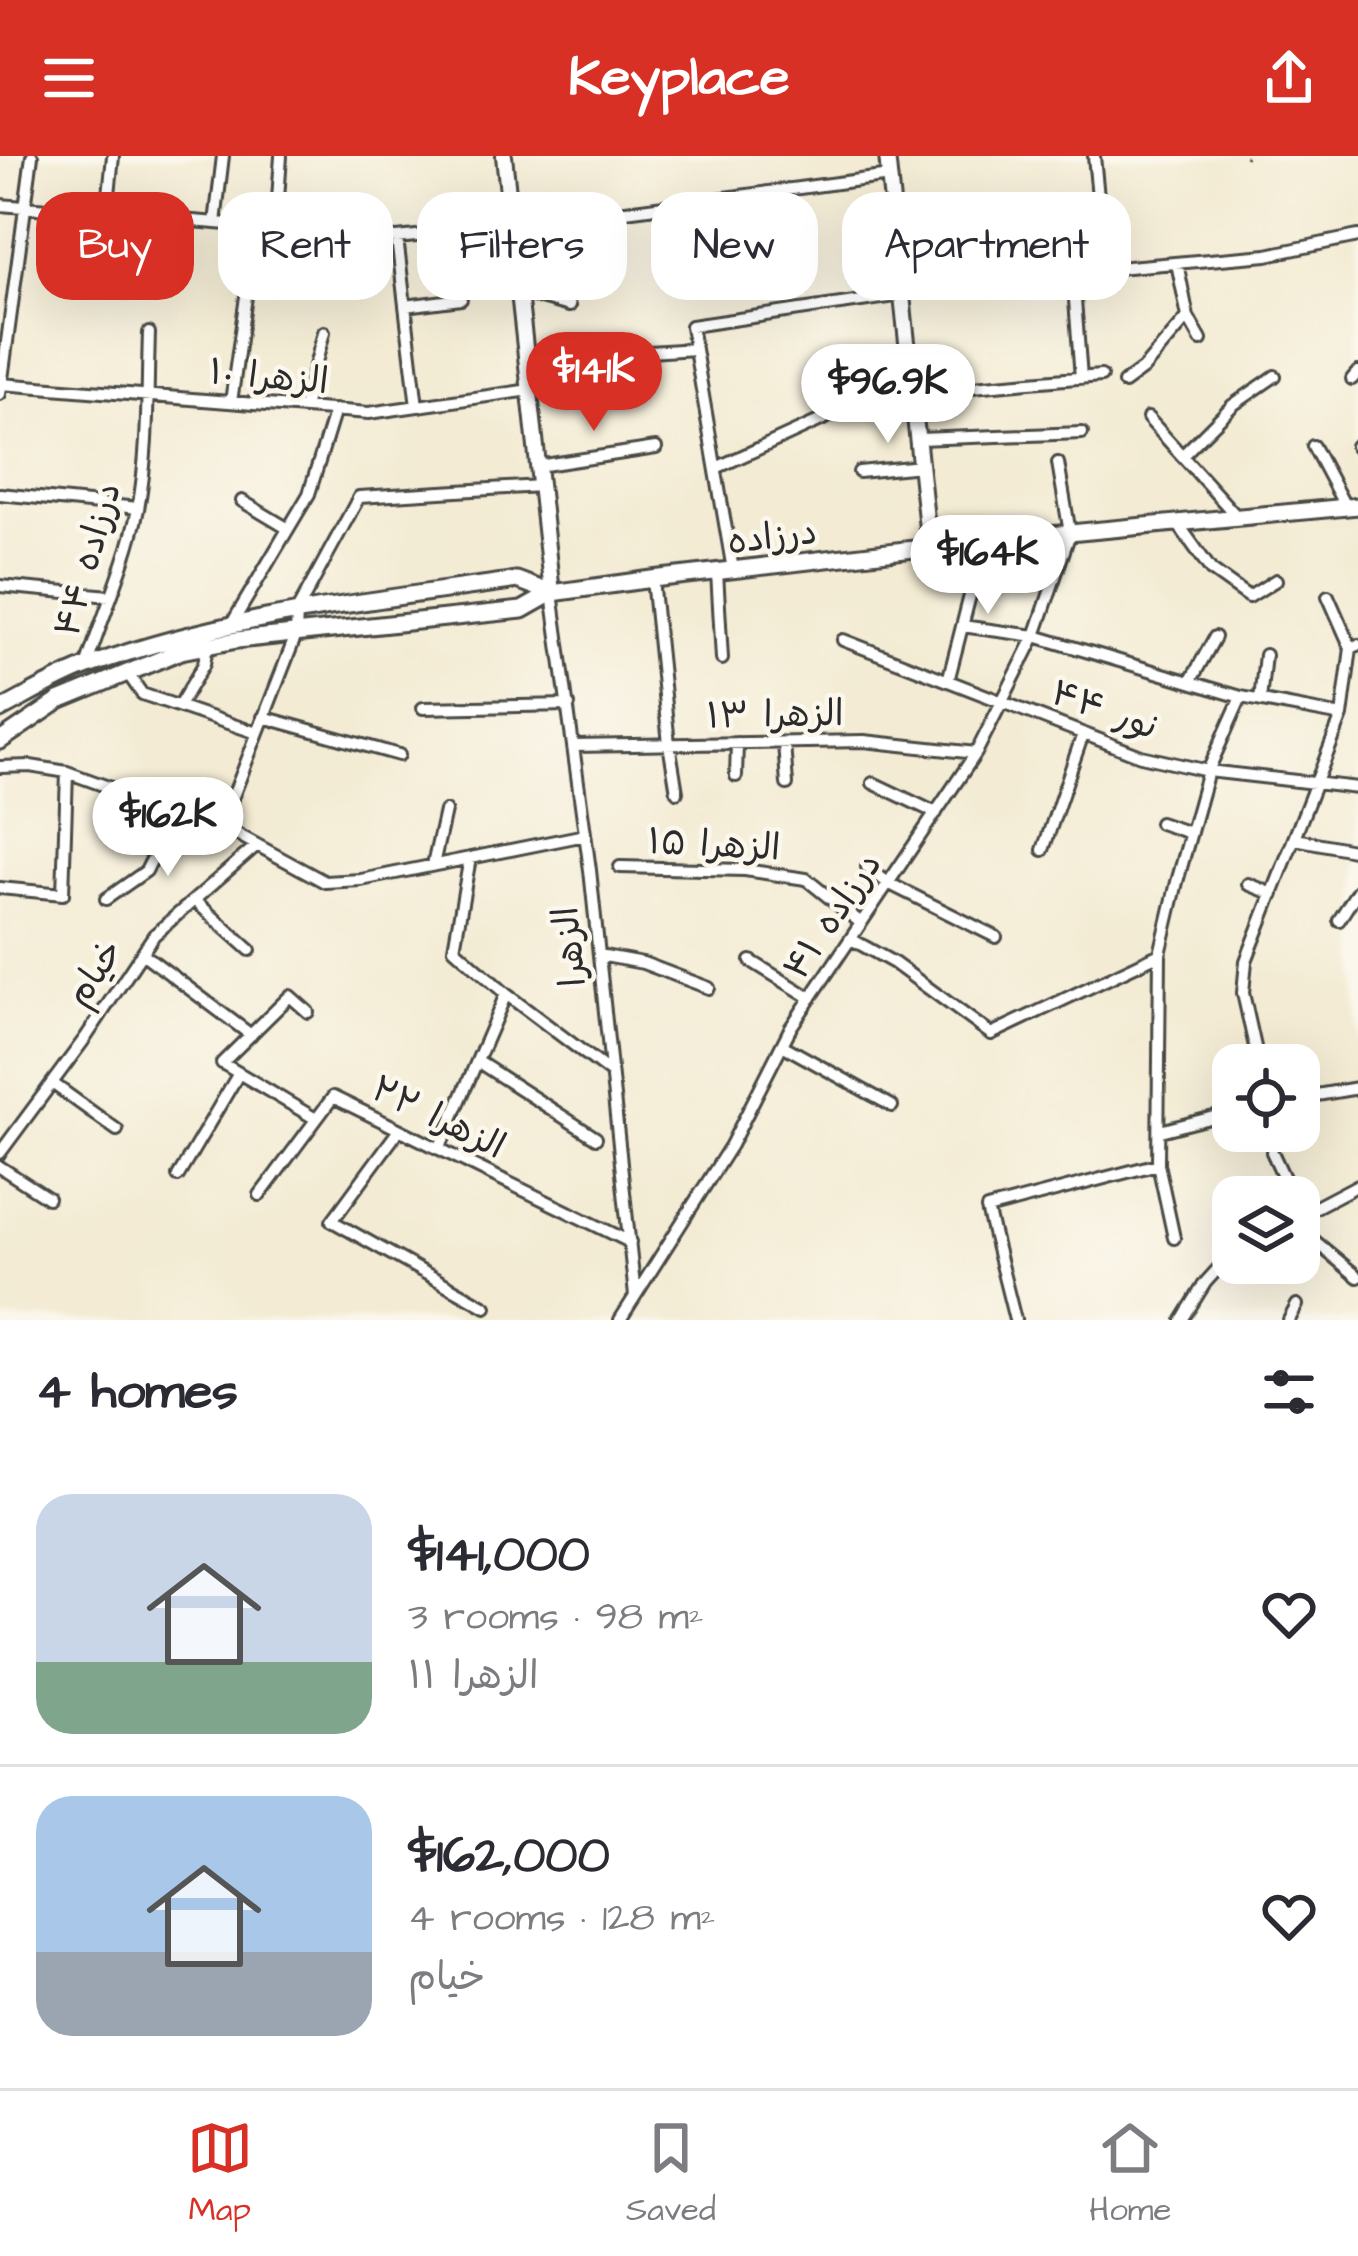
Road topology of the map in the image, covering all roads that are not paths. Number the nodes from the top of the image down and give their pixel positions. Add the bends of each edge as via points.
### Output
1 (32, 156) edge
2 (113, 156) edge
3 (223, 156) edge
4 (281, 156) edge
5 (504, 156) edge
6 (887, 156) edge
7 (1094, 156) edge
8 (890, 176) junction
9 (109, 192) edge
10 (278, 192) edge
11 (508, 192) edge
12 (892, 192) edge
13 (1098, 192) edge
14 (0, 205) edge
15 (27, 207) junction
16 (36, 208) edge
17 (627, 211) edge
18 (194, 221) edge
19 (214, 223) junction
20 (218, 223) edge
21 (417, 236) edge
22 (1358, 236) edge
23 (393, 238) edge
24 (397, 238) junction
25 (1177, 263) junction
26 (1131, 267) edge
27 (245, 300) edge
28 (453, 300) edge
29 (520, 300) edge
30 (550, 300) edge
31 (868, 300) edge
32 (903, 300) edge
33 (1075, 300) edge
34 (569, 305) dead end
35 (405, 306) junction
36 (1189, 316) junction
37 (325, 332) dead end
38 (149, 333) dead end
39 (1201, 340) dead end
40 (695, 349) junction
41 (649, 352) dead end
42 (1101, 376) dead end
43 (1275, 376) dead end
44 (1081, 377) junction
45 (1124, 383) dead end
46 (2, 384) edge
47 (530, 390) junction
48 (913, 392) junction
49 (0, 394) edge
50 (147, 395) junction
51 (231, 402) junction
52 (417, 406) junction
53 (304, 408) junction
54 (335, 410) junction
55 (1148, 418) dead end
56 (1082, 434) dead end
57 (918, 439) junction
58 (1313, 446) dead end
59 (656, 448) dead end
60 (1183, 455) junction
61 (1058, 463) dead end
62 (538, 466) junction
63 (921, 466) junction
64 (716, 468) junction
65 (859, 472) dead end
66 (541, 486) junction
67 (0, 494) edge
68 (242, 502) dead end
69 (1352, 507) edge
70 (138, 508) junction
71 (1238, 518) junction
72 (1178, 524) junction
73 (287, 528) junction
74 (1070, 533) junction
75 (984, 541) junction
76 (929, 547) junction
77 (725, 571) junction
78 (652, 579) junction
79 (1276, 580) dead end
80 (0, 586) edge
81 (552, 593) junction
82 (110, 596) junction
83 (1328, 596) dead end
84 (297, 611) junction
85 (231, 625) junction
86 (962, 626) junction
87 (296, 634) junction
88 (1035, 636) junction
89 (1215, 637) dead end
90 (843, 640) dead end
91 (208, 646) junction
92 (1355, 646) edge
93 (1265, 655) dead end
94 (722, 659) dead end
95 (86, 667) junction
96 (127, 671) junction
97 (948, 681) junction
98 (1190, 682) junction
99 (1241, 697) junction
100 (1260, 700) junction
101 (1002, 702) junction
102 (569, 704) junction
103 (178, 706) junction
104 (423, 708) dead end
105 (0, 710) edge
106 (1342, 716) junction
107 (263, 718) junction
108 (257, 733) junction
109 (1083, 734) junction
110 (0, 742) edge
111 (737, 743) junction
112 (784, 743) junction
113 (669, 744) junction
114 (574, 746) junction
115 (976, 753) junction
116 (399, 755) dead end
117 (0, 767) edge
118 (1208, 771) junction
119 (67, 772) junction
120 (736, 776) dead end
121 (873, 783) dead end
122 (1317, 783) junction
123 (787, 784) dead end
124 (1358, 788) edge
125 (677, 792) dead end
126 (446, 811) dead end
127 (176, 812) junction
128 (936, 813) junction
129 (1160, 823) dead end
130 (220, 827) junction
131 (1190, 833) junction
132 (585, 835) junction
133 (1295, 839) junction
134 (257, 845) junction
135 (1043, 850) dead end
136 (1358, 851) edge
137 (470, 858) junction
138 (434, 865) junction
139 (620, 867) dead end
140 (867, 867) dead end
141 (888, 883) junction
142 (1248, 884) dead end
143 (0, 888) edge
144 (1358, 890) edge
145 (1273, 894) junction
146 (106, 898) dead end
147 (194, 900) junction
148 (1340, 920) dead end
149 (861, 923) junction
150 (995, 937) dead end
151 (850, 939) junction
152 (250, 950) dead end
153 (142, 953) junction
154 (1160, 954) junction
155 (599, 955) junction
156 (751, 961) dead end
157 (709, 988) dead end
158 (506, 994) junction
159 (811, 998) junction
160 (308, 1012) dead end
161 (250, 1035) junction
162 (1254, 1044) edge
163 (782, 1045) junction
164 (478, 1061) junction
165 (239, 1073) junction
166 (611, 1073) junction
167 (52, 1083) junction
168 (1358, 1088) edge
169 (1320, 1094) edge
170 (892, 1106) dead end
171 (1212, 1117) edge
172 (316, 1119) junction
173 (117, 1130) dead end
174 (399, 1130) junction
175 (1160, 1131) junction
176 (596, 1138) dead end
177 (439, 1149) junction
178 (1272, 1152) dead end
179 (0, 1153) edge
180 (1158, 1164) junction
181 (0, 1167) edge
182 (178, 1176) dead end
183 (1283, 1176) edge
184 (1358, 1185) edge
185 (260, 1196) dead end
186 (48, 1198) dead end
187 (1320, 1206) edge
188 (1174, 1238) dead end
189 (1320, 1239) edge
190 (630, 1242) junction
191 (1212, 1274) edge
192 (1358, 1277) edge
193 (635, 1296) junction
194 (1297, 1305) dead end
195 (487, 1307) dead end
196 (620, 1320) edge
197 (1015, 1320) edge
198 (1182, 1320) edge
199 (1288, 1320) edge

1 - 15 street
2 - 9 street
3 - 19 street
4 - 10 street
5 - 11 street
6 - 8 street
7 - 13 street
8 - 12 street
8 - 17 street
14 - 15 street
15 - 16 street
15 - 46 street
18 - 19 street
19 - 20 street
21 - 24 street
22 - 25 street
23 - 24 street
24 - 35 street
25 - 26 street
25 - 36 street
27 - 51 street
28 - 35 street
29 - 47 street
30 - 34 street
31 - 40 street via 691,326
32 - 48 street
33 - 44 street
35 - 52 street
36 - 39 street
36 - 45 street
37 - 53 street
38 - 50 street, درزاده ۴۴
40 - 41 street
40 - 64 street
42 - 44 street
43 - 60 street
44 - 48 street
46 - 49 street
46 - 50 street, الزهرا ۱۰
47 - 52 street, الزهرا ۱۰
47 - 62 street
48 - 57 street
48 - 64 street via 854,405
50 - 51 street, الزهرا ۱۰
50 - 70 street, درزاده ۴۴
51 - 53 street, الزهرا ۱۰
52 - 54 street, الزهرا ۱۰
53 - 54 street, الزهرا ۱۰
54 - 73 street via 309,494
55 - 60 street
56 - 57 street
57 - 63 street
58 - 69 street
59 - 62 street
60 - 71 street
61 - 74 street
62 - 66 street
63 - 65 street
63 - 76 street
64 - 77 street
66 - 81 street
66 - 84 street via 359,497
67 - 70 street
68 - 73 street
69 - 71 main road, درزاده
70 - 82 street, درزاده ۴۴
71 - 72 main road, درزاده
72 - 74 main road, درزاده
72 - 79 street via 1211,570 1249,598
73 - 85 street
74 - 75 main road, درزاده
74 - 88 street, درزاده ۴۱
75 - 76 main road, درزاده
75 - 86 street
76 - 77 main road, درزاده
77 - 78 main road, درزاده
77 - 94 street
78 - 81 main road, درزاده
78 - 113 street
80 - 82 street
81 - 84 main road, درزاده via 517,580
81 - 87 main road, درزاده via 523,610
81 - 102 street, الزهرا
82 - 95 street, درزاده ۴۴
83 - 92 street
84 - 85 main road, درزاده
84 - 87 street
85 - 95 main road, درزاده
86 - 88 street
86 - 97 street
87 - 91 main road, درزاده
87 - 107 street
88 - 98 street
88 - 101 street, درزاده ۴۱
89 - 98 street
90 - 97 street, نور ۴۴
91 - 96 main road, درزاده
91 - 103 street
92 - 106 street
93 - 100 street
95 - 105 main road, درزاده
96 - 103 street via 142,694
96 - 110 main road, درزاده via 59,701
97 - 101 street, نور ۴۴
98 - 99 street
99 - 100 street
99 - 118 street
100 - 106 street
101 - 109 street, نور ۴۴
101 - 115 street, درزاده ۴۱
102 - 104 street
102 - 114 street, الزهرا
103 - 108 street
106 - 122 street
107 - 108 street
107 - 116 street
108 - 130 street
109 - 118 street, نور ۴۴
109 - 135 street
111 - 112 street, الزهرا ۱۳
111 - 113 street, الزهرا ۱۳
111 - 120 street
112 - 115 street, الزهرا ۱۳
112 - 123 street
113 - 114 street, الزهرا ۱۳
113 - 125 street
114 - 132 street, الزهرا
115 - 128 street, درزاده ۴۱
117 - 119 street
118 - 122 street, نور ۴۴
118 - 131 street
119 - 127 street
119 - 143 street via 63,894
121 - 128 street
122 - 124 street, نور ۴۴
122 - 133 street
126 - 138 street
127 - 130 street
127 - 146 street via 146,871
128 - 141 street, درزاده ۴۱
129 - 131 street
130 - 134 street
131 - 154 street
132 - 137 street
132 - 155 street, الزهرا
133 - 136 street
133 - 145 street
134 - 138 street via 325,881
134 - 147 street, خیام
137 - 138 street
137 - 158 street via 454,949
139 - 149 street, الزهرا ۱۵ via 806,879
140 - 141 street
141 - 149 street, درزاده ۴۱
141 - 150 street
142 - 145 street
144 - 148 street
145 - 162 street via 1246,961 1243,993
147 - 152 street
147 - 153 street, خیام
149 - 151 street, درزاده ۴۱
151 - 154 street via 991,1034
151 - 159 street, درزاده ۴۱
153 - 161 street
153 - 167 street, خیام
154 - 175 street
155 - 157 street
155 - 166 street, الزهرا
156 - 159 street
158 - 164 street
158 - 166 street
159 - 163 street, درزاده ۴۱
160 - 161 street via 290,996
161 - 165 street via 222,1064
163 - 170 street
163 - 193 street, درزاده ۴۱ via 731,1145
164 - 176 street
164 - 177 street
165 - 172 street
165 - 182 street
166 - 190 street, الزهرا
167 - 173 street
167 - 179 street, خیام
168 - 169 street
171 - 175 street
172 - 174 street, الزهرا ۲۲ via 332,1097
172 - 185 street, الزهرا ۲۲
174 - 177 street, الزهرا ۲۲
174 - 195 street via 332,1221
175 - 180 street
177 - 190 street, الزهرا ۲۲
178 - 183 street
180 - 188 street
180 - 197 street via 987,1209
181 - 186 street
184 - 187 street
189 - 192 street
190 - 193 street, الزهرا
191 - 198 street
193 - 196 street, درزاده ۴۱
194 - 199 street

